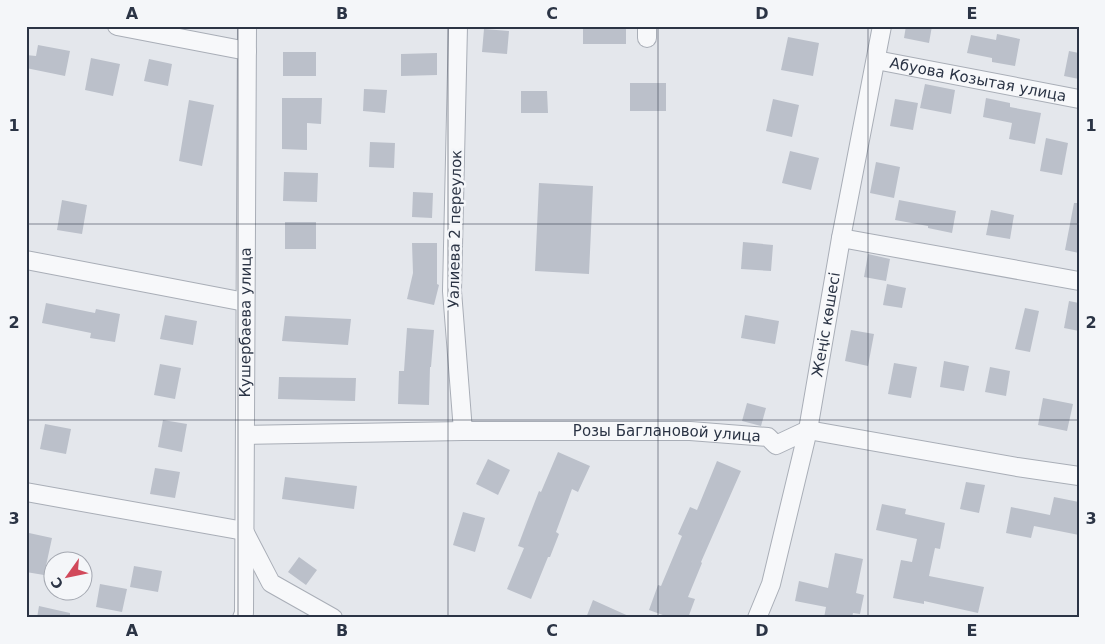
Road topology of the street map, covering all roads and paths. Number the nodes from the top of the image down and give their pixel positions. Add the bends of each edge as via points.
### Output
1 (117, 26) edge
2 (247, 26) edge
3 (458, 26) edge
4 (882, 26) edge
5 (247, 51) junction
6 (876, 60) junction
7 (1079, 99) edge
8 (841, 238) junction
9 (26, 260) edge
10 (1079, 281) edge
11 (245, 302) junction
12 (808, 430) junction
13 (463, 431) junction
14 (245, 435) junction
15 (1079, 476) edge
16 (26, 492) edge
17 (244, 531) junction
18 (242, 618) edge
19 (333, 618) edge
20 (756, 618) edge

1 - 5 street
2 - 5 street, Кушербаева улица
3 - 13 street, Уалиева 2 переулок via 452,291
4 - 6 street, Жеңіс көшесі
5 - 11 street, Кушербаева улица
6 - 7 street, Абуова Козытая улица
6 - 8 street, Жеңіс көшесі
8 - 10 street
8 - 12 street, Жеңіс көшесі
9 - 11 street
11 - 14 street, Кушербаева улица
12 - 13 street, Розы Баглановой улица via 776,445 768,437 690,431
12 - 15 street
12 - 20 street, Жеңіс көшесі via 771,584
13 - 14 street, Розы Баглановой улица
14 - 17 street, Кушербаева улица
16 - 17 street
17 - 18 street, Кушербаева улица
17 - 19 street via 271,583

